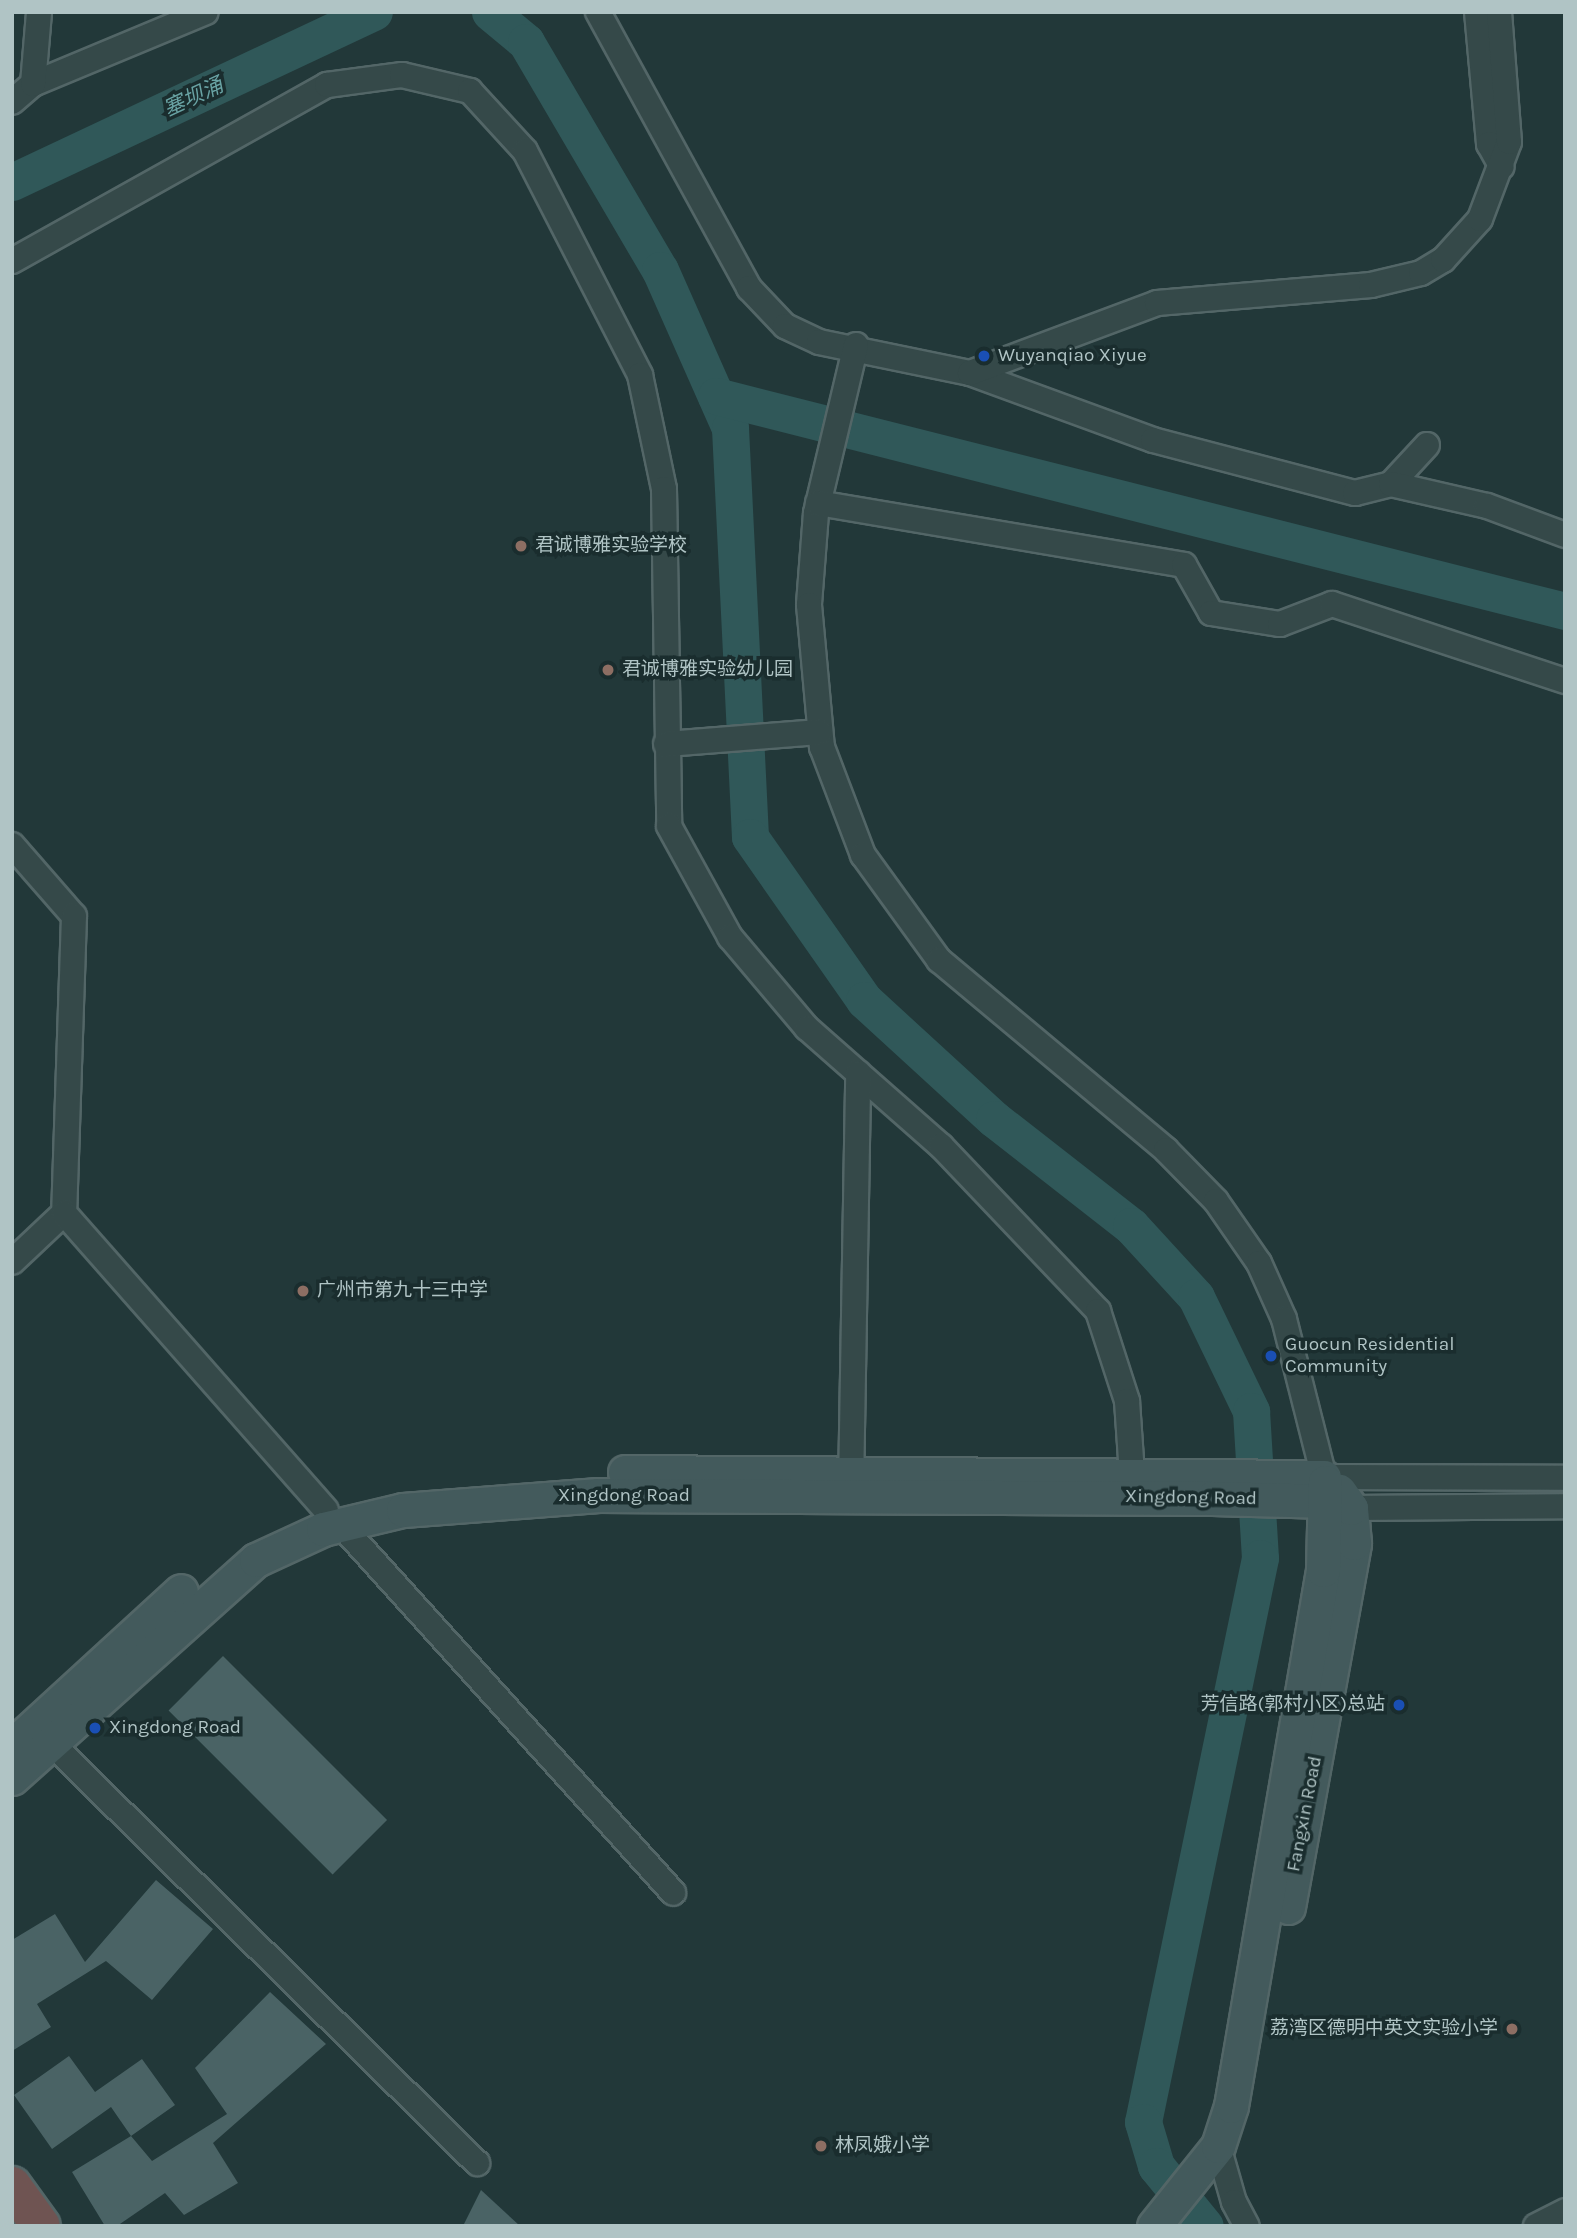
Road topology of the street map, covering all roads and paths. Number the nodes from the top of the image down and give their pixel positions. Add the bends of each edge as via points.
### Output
1 (39, 12) edge
2 (206, 12) edge
3 (598, 12) edge
4 (1477, 12) edge
5 (1499, 12) edge
6 (33, 84) junction
7 (12, 102) edge
8 (1502, 167) junction
9 (12, 261) edge
10 (856, 345) junction
11 (970, 373) junction
12 (1427, 445) dead end
13 (1391, 484) junction
14 (818, 502) junction
15 (1565, 535) edge
16 (1565, 681) edge
17 (820, 732) junction
18 (666, 744) junction
19 (12, 845) edge
20 (858, 1073) junction
21 (64, 1213) junction
22 (12, 1262) edge
23 (1132, 1474) junction
24 (1565, 1478) edge
25 (851, 1483) junction
26 (1211, 1486) junction
27 (1319, 1492) junction
28 (1565, 1506) edge
29 (333, 1517) junction
30 (50, 1742) junction
31 (12, 1746) edge
32 (12, 1778) edge
33 (673, 1892) dead end
34 (1218, 2146) junction
35 (477, 2163) dead end
36 (12, 2186) edge
37 (1565, 2211) edge
38 (1159, 2219) edge
39 (41, 2226) edge
40 (1247, 2226) edge
41 (1536, 2226) edge

1 - 6 street
2 - 6 street
3 - 10 street via 759,302 810,338
4 - 8 street via 1489,144
5 - 8 street via 1509,142
6 - 7 street
8 - 11 street via 1462,243 1421,273 1371,285 1157,303
9 - 18 street via 327,85 402,75 470,91 525,151 640,374 664,489
10 - 11 street
10 - 14 street
11 - 13 street via 1153,440 1355,493
12 - 13 street
13 - 15 street via 1487,506
14 - 16 street via 1184,565 1210,614 1280,624 1332,604
14 - 17 street via 809,605
17 - 18 street
17 - 27 street via 829,776 863,855 918,936 966,984 1190,1172 1259,1263 1284,1319
18 - 20 street via 669,826 730,937 807,1028
19 - 21 street via 74,916
20 - 23 street via 941,1146 1098,1311 1127,1401
20 - 25 street
21 - 22 street
21 - 29 street
23 - 25 street, Xingdong Road
23 - 26 street, Xingdong Road
24 - 27 street
25 - 26 street, Xingdong Road
25 - 29 street, Xingdong Road via 534,1497
26 - 27 street, Xingdong Road
27 - 28 street
27 - 34 street, Fangxin Road via 1239,2065
29 - 30 street, Xingdong Road via 236,1575
29 - 31 street, Xingdong Road via 259,1535 202,1572
29 - 33 street
30 - 32 street, Xingdong Road
30 - 35 street
34 - 38 street, Fangxin Road
34 - 40 street via 1234,2202
36 - 39 highway
37 - 41 street

